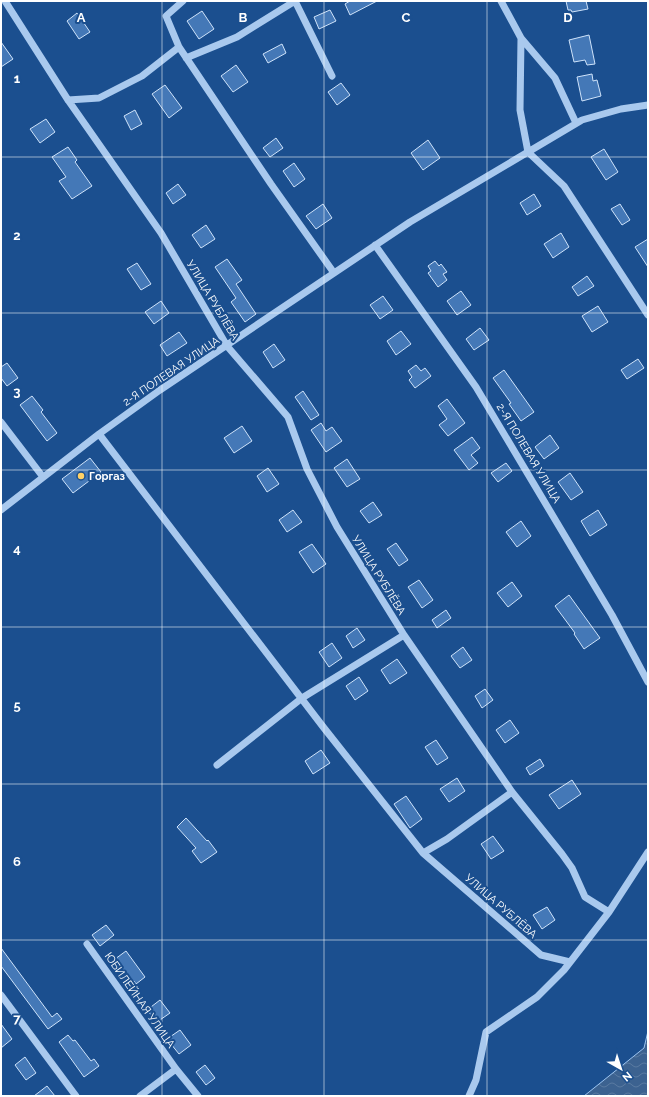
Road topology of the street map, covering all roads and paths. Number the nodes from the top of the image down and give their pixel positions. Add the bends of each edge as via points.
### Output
1 (5, 1) edge
2 (184, 1) edge
3 (295, 1) edge
4 (501, 1) edge
5 (521, 38) junction
6 (179, 48) junction
7 (186, 58) junction
8 (332, 76) dead end
9 (68, 100) junction
10 (648, 105) edge
11 (576, 123) junction
12 (528, 152) junction
13 (376, 245) junction
14 (334, 273) junction
15 (648, 315) edge
16 (227, 346) junction
17 (1, 422) edge
18 (99, 434) junction
19 (43, 477) junction
20 (1, 510) edge
21 (404, 634) junction
22 (648, 682) edge
23 (302, 698) junction
24 (217, 765) dead end
25 (512, 792) junction
26 (648, 852) edge
27 (424, 853) junction
28 (609, 912) junction
29 (87, 944) dead end
30 (570, 962) junction
31 (1, 995) edge
32 (176, 1069) junction
33 (76, 1096) edge
34 (140, 1096) edge
35 (198, 1096) edge
36 (469, 1096) edge

1 - 9 street, УЛИЦА РУБЛЁВА
2 - 6 street via 166,16
3 - 7 street via 237,37
3 - 8 street
4 - 5 street
5 - 11 street via 555,78
5 - 12 street via 520,110
6 - 7 street
6 - 9 street via 142,76 99,98
7 - 14 street
9 - 16 street, УЛИЦА РУБЛЁВА via 161,233
10 - 11 street, 2-Я ПОЛЕВАЯ УЛИЦА via 621,109
11 - 12 street, 2-Я ПОЛЕВАЯ УЛИЦА
12 - 13 street, 2-Я ПОЛЕВАЯ УЛИЦА
12 - 15 street via 564,186
13 - 14 street, 2-Я ПОЛЕВАЯ УЛИЦА
13 - 22 street, 2-Я ПОЛЕВАЯ УЛИЦА via 476,387 612,615
14 - 16 street, 2-Я ПОЛЕВАЯ УЛИЦА
16 - 18 street, 2-Я ПОЛЕВАЯ УЛИЦА
16 - 21 street, УЛИЦА РУБЛЁВА via 288,417 307,469 337,528
17 - 19 street
18 - 19 street
18 - 23 street, УЛИЦА РУБЛЁВА
19 - 20 street
21 - 23 street
21 - 25 street, УЛИЦА РУБЛЁВА
23 - 24 street
23 - 27 street, УЛИЦА РУБЛЁВА
25 - 27 street
25 - 28 street, УЛИЦА РУБЛЁВА via 572,868 585,897
26 - 28 street
27 - 30 street, УЛИЦА РУБЛЁВА via 541,955
28 - 30 street
29 - 32 street, ЮБИЛЕЙНАЯ УЛИЦА
30 - 36 street via 537,997 486,1032 476,1080
31 - 33 street
32 - 34 street
32 - 35 street, ЮБИЛЕЙНАЯ УЛИЦА

